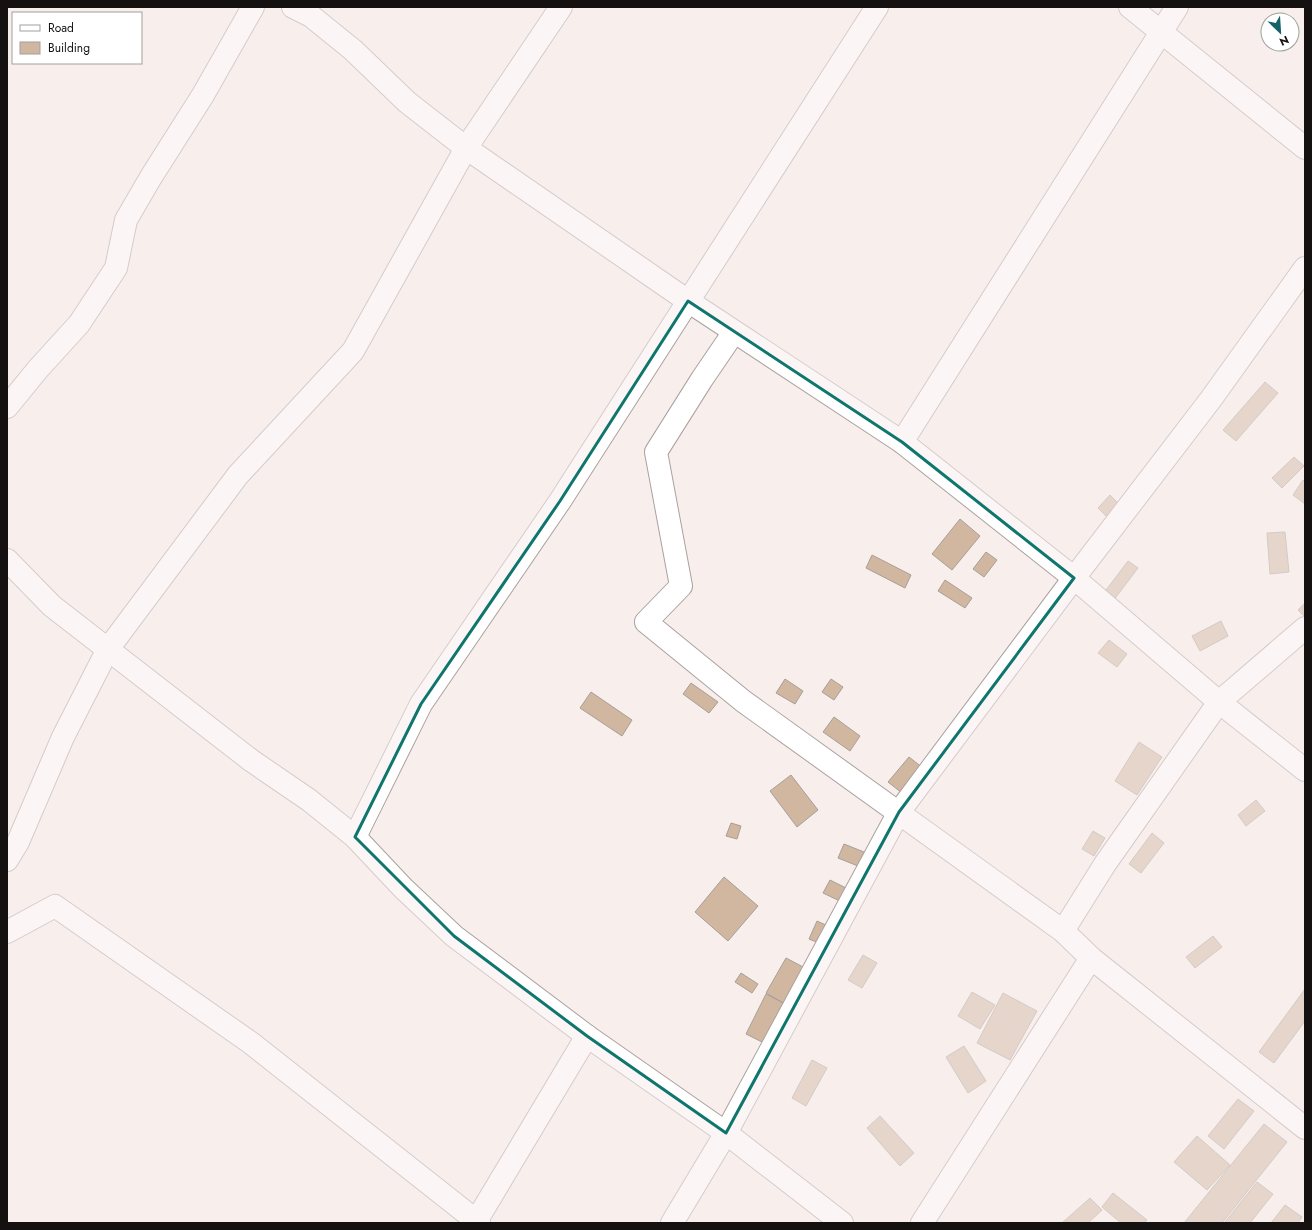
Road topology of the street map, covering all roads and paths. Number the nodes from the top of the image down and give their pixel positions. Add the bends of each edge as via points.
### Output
1 (253, 7) edge
2 (293, 7) edge
3 (561, 7) edge
4 (877, 7) edge
5 (1130, 7) edge
6 (1177, 7) edge
7 (1161, 31) junction
8 (466, 148) junction
9 (1305, 148) edge
10 (1305, 268) edge
11 (688, 301) junction
12 (734, 332) junction
13 (7, 407) edge
14 (902, 442) junction
15 (7, 560) edge
16 (1074, 578) junction
17 (1305, 628) edge
18 (108, 649) junction
19 (1219, 702) junction
20 (1305, 770) edge
21 (899, 812) junction
22 (354, 837) junction
23 (7, 860) edge
24 (1063, 931) junction
25 (7, 932) edge
26 (1091, 958) junction
27 (587, 1036) junction
28 (1305, 1128) edge
29 (726, 1133) junction
30 (477, 1222) edge
31 (672, 1223) edge
32 (842, 1223) edge
33 (922, 1223) edge

1 - 13 street via 203,95 126,220 116,268 79,324
2 - 8 street via 311,16 353,50 407,102
3 - 8 street
4 - 11 street
5 - 7 street
6 - 7 street
7 - 9 street
7 - 14 street
8 - 11 street
8 - 18 street via 353,351 238,474
10 - 16 street via 1212,399
11 - 12 street
11 - 22 street via 560,501 421,704
12 - 14 street
12 - 21 street via 656,452 681,586 646,622 743,701
14 - 16 street
15 - 18 street via 52,606
16 - 19 street
16 - 21 street
17 - 19 street
18 - 22 street via 252,761 309,800
18 - 23 street via 63,737 18,842
19 - 20 street
19 - 24 street via 1105,864
21 - 24 street
21 - 29 street
22 - 27 street via 454,936
24 - 26 street
25 - 30 street via 55,906 251,1044
26 - 28 street
26 - 33 street
27 - 29 street
27 - 30 street
29 - 31 street
29 - 32 street

